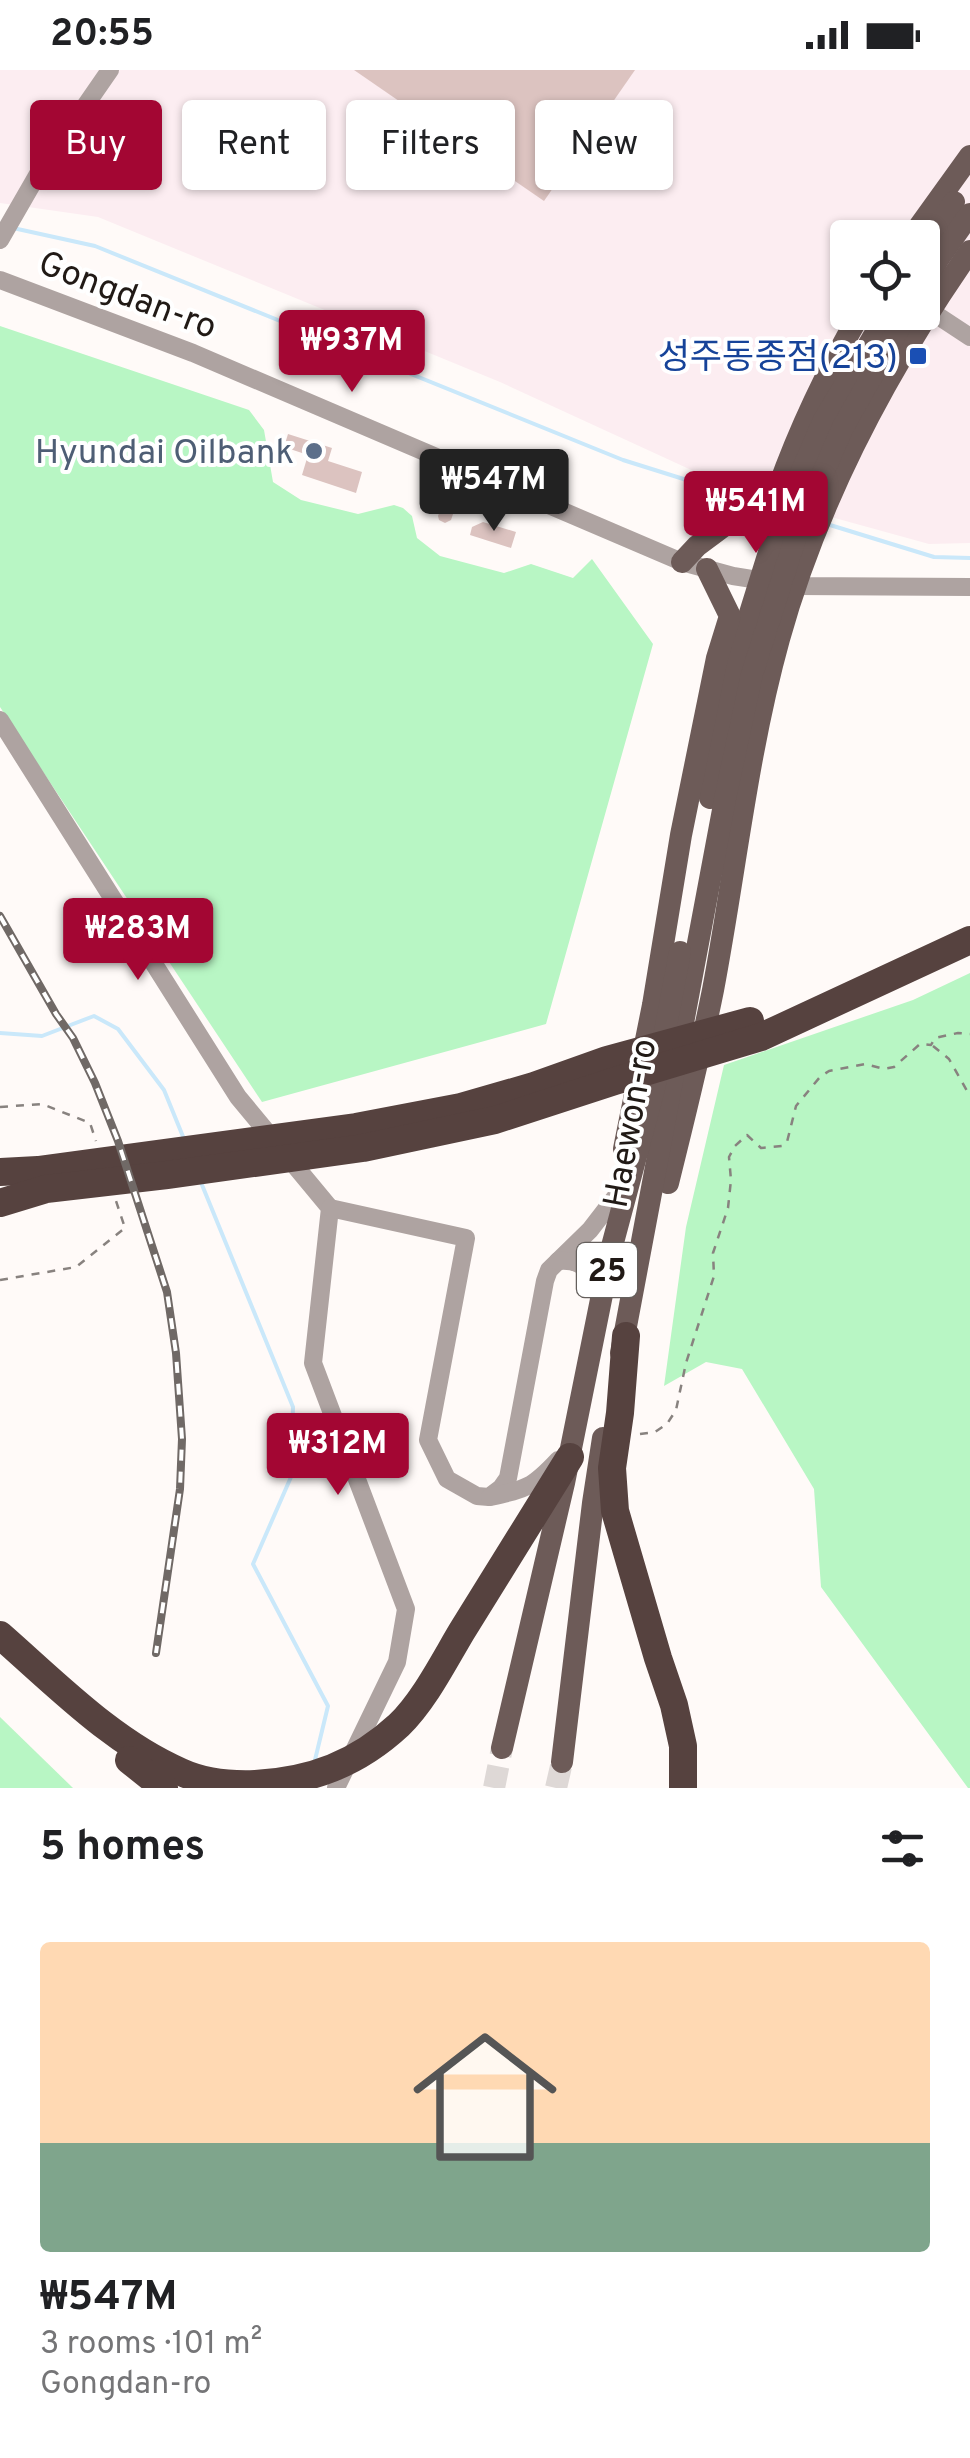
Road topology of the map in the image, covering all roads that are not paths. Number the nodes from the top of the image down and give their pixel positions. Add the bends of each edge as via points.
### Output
1 (110, 70) edge
2 (970, 156) edge
3 (970, 178) edge
4 (970, 214) edge
5 (924, 220) edge
6 (940, 223) edge
7 (0, 240) edge
8 (970, 252) edge
9 (940, 257) edge
10 (0, 280) edge
11 (940, 283) edge
12 (940, 317) edge
13 (851, 330) edge
14 (877, 330) edge
15 (903, 330) edge
16 (910, 330) edge
17 (970, 337) edge
18 (690, 554) junction
19 (707, 569) junction
20 (799, 576) junction
21 (970, 587) edge
22 (720, 648) junction
23 (771, 675) junction
24 (0, 720) edge
25 (719, 793) junction
26 (970, 922) edge
27 (970, 940) edge
28 (759, 1028) junction
29 (0, 1172) edge
30 (42, 1179) junction
31 (0, 1191) edge
32 (617, 1194) junction
33 (0, 1203) edge
34 (330, 1208) junction
35 (611, 1250) junction
36 (558, 1261) junction
37 (600, 1304) junction
38 (627, 1329) junction
39 (573, 1443) junction
40 (489, 1497) junction
41 (0, 1635) edge
42 (0, 1647) edge
43 (502, 1748) tunnel mouth
44 (562, 1762) tunnel mouth
45 (164, 1788) edge
46 (336, 1788) edge
47 (682, 1788) edge

1 - 7 street
2 - 5 main road
3 - 6 main road
4 - 9 main road, 25
8 - 11 main road
10 - 18 street, Gongdan-ro
12 - 17 street
13 - 18 main road via 778,489
14 - 25 main road via 824,420 775,533 741,642
15 - 25 main road, 25 via 843,428 798,533
16 - 20 main road
18 - 19 street, Gongdan-ro
19 - 20 street, Gongdan-ro via 733,576
19 - 22 main road via 730,616
20 - 21 street, Gongdan-ro
20 - 23 main road
22 - 23 main road via 737,627 762,630 770,643
22 - 32 main road
23 - 38 main road via 691,1093
24 - 34 street via 238,1097
25 - 35 main road, Haewon-ro / 25
25 - 38 main road, Haewon-ro / 25
26 - 28 highway
27 - 28 highway
28 - 30 highway via 611,1070 495,1120 168,1175
29 - 30 highway
30 - 31 highway
30 - 33 highway
32 - 35 main road
32 - 36 street
34 - 40 street via 466,1238 428,1440 447,1479
34 - 46 street via 313,1363 406,1609 397,1662
35 - 37 main road, Haewon-ro / 25
36 - 37 street via 586,1267
36 - 40 street via 545,1280 508,1478
37 - 39 main road, Haewon-ro / 25
38 - 44 main road, Haewon-ro / 25 via 593,1503
38 - 47 highway via 612,1468 615,1511 674,1705 683,1746
39 - 40 street via 526,1488
39 - 41 highway via 430,1684 401,1723 340,1767 298,1780 234,1784 184,1774 130,1744
39 - 43 main road, Haewon-ro / 25
42 - 45 highway

